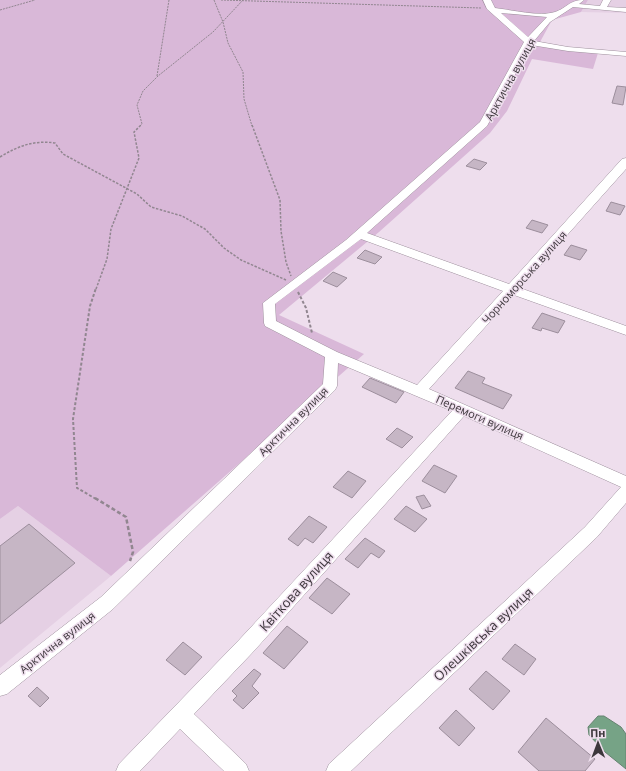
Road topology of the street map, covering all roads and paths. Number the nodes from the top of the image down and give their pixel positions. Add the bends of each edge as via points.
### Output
1 (35, 0) edge
2 (168, 0) edge
3 (214, 0) edge
4 (221, 0) edge
5 (242, 0) edge
6 (607, 1) edge
7 (626, 3) edge
8 (490, 6) edge
9 (567, 6) edge
10 (602, 9) junction
11 (0, 10) edge
12 (626, 10) edge
13 (223, 22) junction
14 (528, 42) junction
15 (626, 54) edge
16 (157, 76) junction
17 (0, 157) edge
18 (626, 161) edge
19 (126, 189) junction
20 (359, 234) junction
21 (293, 283) junction
22 (513, 290) junction
23 (626, 331) edge
24 (316, 347) junction
25 (332, 355) junction
26 (419, 391) junction
27 (462, 408) junction
28 (626, 483) edge
29 (626, 492) edge
30 (128, 565) dead end
31 (0, 687) edge
32 (180, 715) junction
33 (126, 771) edge
34 (239, 771) edge
35 (336, 771) edge

1 - 11 path
2 - 16 path
3 - 13 path
4 - 5 path
5 - 8 path via 458,8
5 - 13 path
6 - 7 lane
6 - 10 lane
8 - 9 lane via 536,15
8 - 14 lane
9 - 10 lane
9 - 14 lane, Арктична вулиця via 547,20
10 - 12 lane
13 - 16 path
13 - 21 path via 228,43 243,72 244,98 250,121 280,200 282,239
14 - 15 lane via 568,49
14 - 20 lane, Арктична вулиця via 484,124
16 - 19 path via 139,98 137,109 142,124 134,132 139,158
17 - 19 path via 29,142 55,143 63,154
18 - 22 lane, Чорноморська вулиця
19 - 21 path via 151,207 182,216 205,229 241,260
19 - 30 path via 111,229 107,259 90,306 73,419 77,488 126,517 133,552
20 - 21 lane, Арктична вулиця
20 - 22 lane
21 - 24 path via 306,308
21 - 24 lane, Арктична вулиця via 269,303 270,323
22 - 23 lane
22 - 26 lane, Чорноморська вулиця
24 - 25 lane, Арктична вулиця
25 - 26 lane, Перемоги вулиця
25 - 31 lane, Арктична вулиця via 330,386 107,603
26 - 27 lane, Перемоги вулиця
27 - 28 lane, Перемоги вулиця
27 - 32 lane, Квіткова вулиця
29 - 35 lane, Олешківська вулиця via 591,532
32 - 33 lane, Квіткова вулиця
32 - 34 lane

